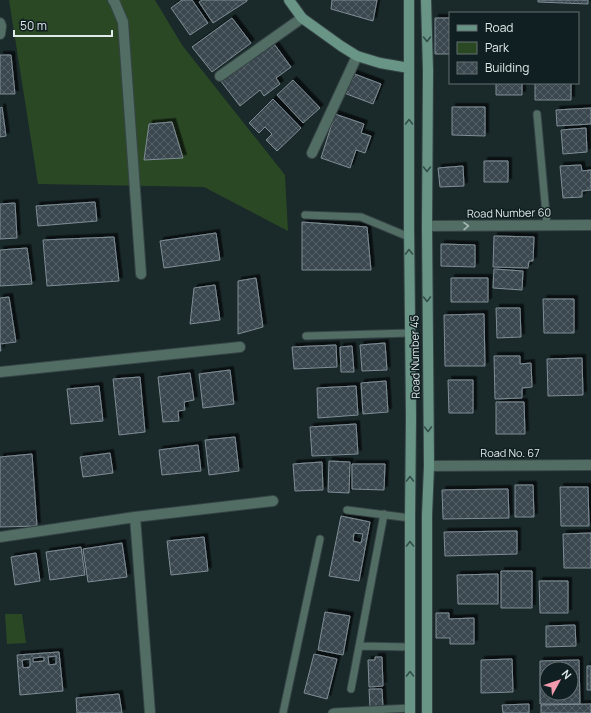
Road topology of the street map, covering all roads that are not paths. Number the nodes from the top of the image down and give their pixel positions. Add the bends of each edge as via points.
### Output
1 (113, 0) edge
2 (289, 0) edge
3 (409, 0) edge
4 (426, 0) edge
5 (302, 18) junction
6 (0, 23) edge
7 (0, 34) edge
8 (357, 56) junction
9 (409, 68) junction
10 (220, 76) dead end
11 (538, 114) dead end
12 (312, 153) dead end
13 (305, 215) dead end
14 (547, 225) junction
15 (591, 225) edge
16 (427, 226) junction
17 (409, 237) junction
18 (141, 274) dead end
19 (410, 333) junction
20 (306, 336) dead end
21 (240, 347) dead end
22 (0, 372) edge
23 (591, 465) edge
24 (429, 466) junction
25 (273, 501) dead end
26 (346, 510) dead end
27 (384, 514) junction
28 (135, 517) junction
29 (410, 518) junction
30 (0, 537) edge
31 (320, 540) dead end
32 (359, 646) junction
33 (410, 647) junction
34 (351, 689) dead end
35 (410, 711) edge
36 (150, 713) edge
37 (282, 713) edge
38 (332, 713) edge
39 (427, 713) edge

1 - 18 street via 123,22
2 - 5 main road
3 - 9 main road, Road Number 45
4 -> 16 main road, Road Number 45
5 - 8 main road
5 - 10 street
6 - 7 street
8 - 9 main road
8 - 12 street
17 -> 9 main road, Road Number 45
11 - 14 lane
13 - 17 lane via 361,217
14 - 15 street, Road Number 60
16 -> 14 street, Road Number 60
16 -> 24 main road, Road Number 45
19 -> 17 main road, Road Number 45
19 - 20 lane
29 -> 19 main road, Road Number 45
21 - 22 street
23 - 24 street, Road No. 67
24 - 39 main road, Road Number 45
25 - 28 street
26 - 27 lane
27 - 29 lane
27 - 32 lane
28 - 30 street
28 - 36 street
33 -> 29 main road, Road Number 45
31 - 37 lane
32 - 33 lane
32 - 34 lane
35 -> 33 main road, Road Number 45
35 - 38 lane

